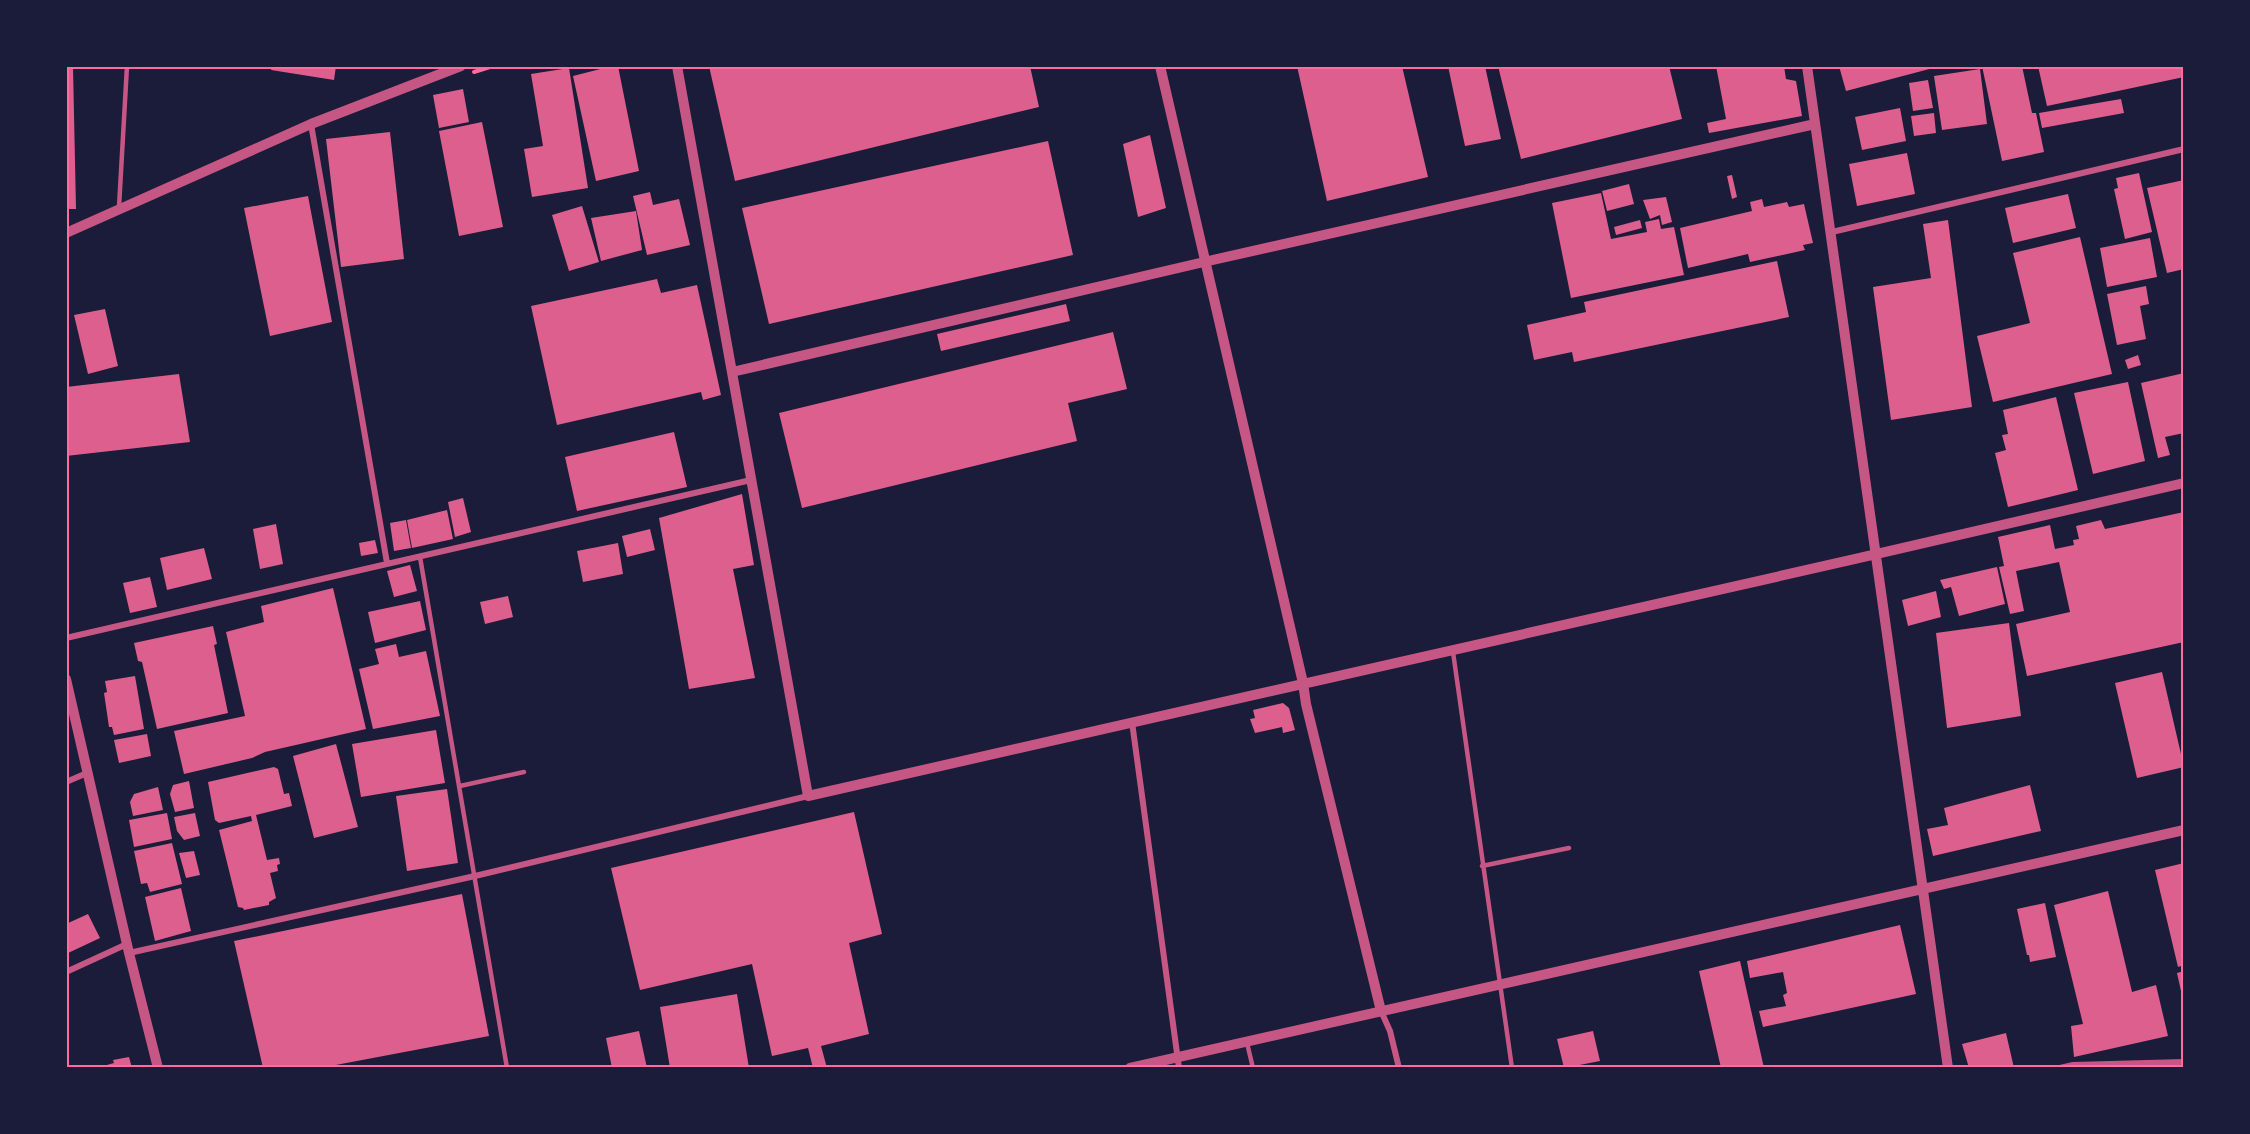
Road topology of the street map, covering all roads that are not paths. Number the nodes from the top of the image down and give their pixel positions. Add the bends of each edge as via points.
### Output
1 (127, 66) edge
2 (461, 66) edge
3 (677, 66) edge
4 (1160, 66) edge
5 (1807, 66) edge
6 (311, 124) junction
7 (1815, 124) junction
8 (2184, 149) edge
9 (119, 210) junction
10 (1832, 232) junction
11 (66, 233) edge
12 (1204, 262) junction
13 (732, 372) junction
14 (751, 480) junction
15 (2184, 483) edge
16 (1877, 555) junction
17 (420, 557) junction
18 (387, 563) junction
19 (66, 638) edge
20 (1452, 649) junction
21 (66, 679) edge
22 (1303, 683) junction
23 (1132, 722) junction
24 (524, 772) dead end
25 (87, 773) junction
26 (66, 782) edge
27 (460, 786) junction
28 (808, 796) junction
29 (2184, 830) edge
30 (1569, 848) dead end
31 (1482, 866) junction
32 (475, 876) junction
33 (1922, 889) junction
34 (128, 949) junction
35 (66, 972) edge
36 (1499, 985) junction
37 (1382, 1011) junction
38 (1247, 1043) junction
39 (1178, 1062) edge
40 (2184, 1062) edge
41 (158, 1068) edge
42 (507, 1068) edge
43 (1130, 1068) edge
44 (1253, 1068) edge
45 (1399, 1068) edge
46 (1512, 1068) edge
47 (1948, 1068) edge
48 (2060, 1068) edge

1 - 9 lane
2 - 6 street
3 - 13 street
4 - 12 street
5 - 7 street
6 - 9 street
6 - 18 street
7 - 10 street
7 - 12 street
8 - 10 street
9 - 11 street
10 - 16 street
12 - 13 street
12 - 22 street
13 - 14 street
14 - 17 street
14 - 28 street
15 - 16 street
16 - 20 street
16 - 33 street
17 - 18 street
17 - 27 lane
18 - 19 street
20 - 22 street
20 - 31 lane
21 - 25 street
22 - 23 street
22 - 37 street
23 - 28 street
23 - 39 street
24 - 27 lane
25 - 26 street
25 - 34 street
27 - 32 lane
28 - 32 street
29 - 33 street
30 - 31 lane
31 - 36 lane
32 - 34 street
32 - 42 lane
33 - 36 street
33 - 47 street
34 - 35 street
34 - 41 street
36 - 37 street
36 - 46 lane
37 - 38 street
37 - 45 street
38 - 39 street
38 - 44 lane
39 - 43 street
40 - 48 street

